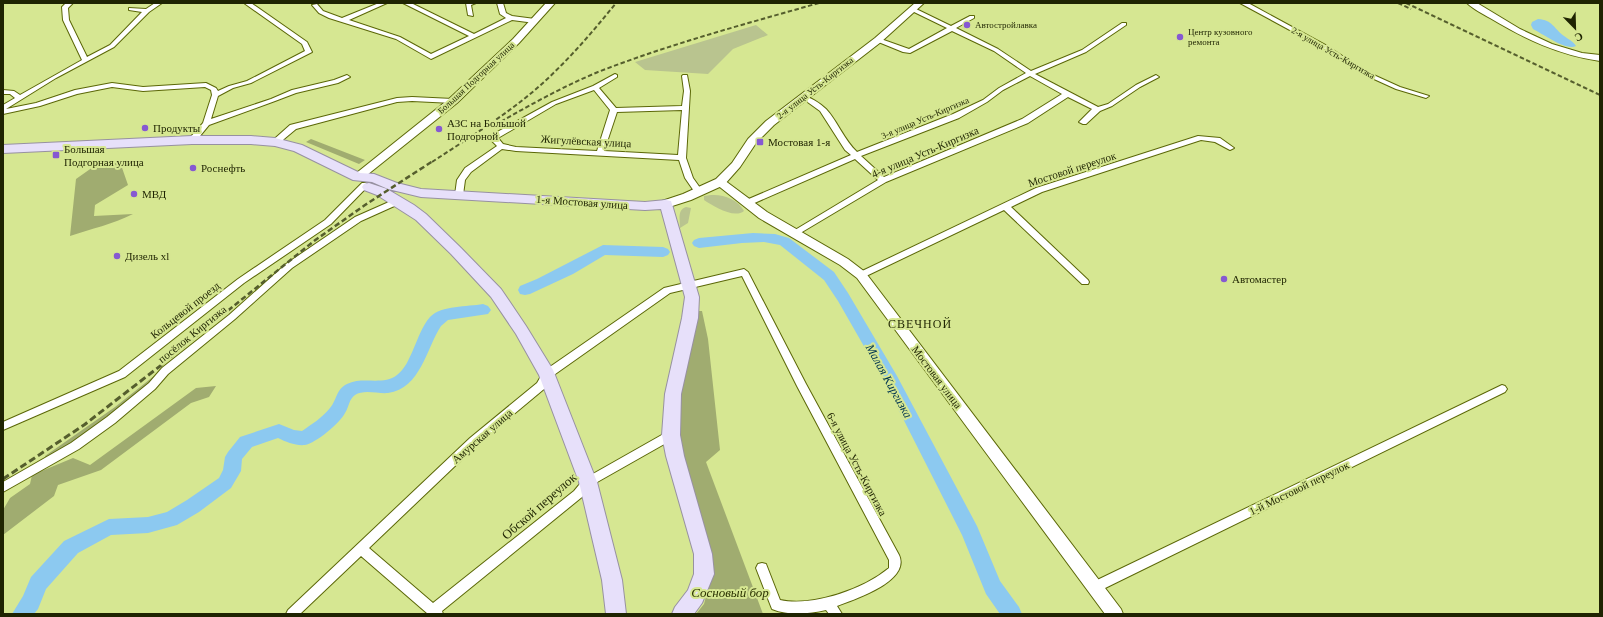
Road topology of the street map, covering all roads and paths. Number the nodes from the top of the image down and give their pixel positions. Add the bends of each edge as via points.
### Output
1 (70, 3) edge
2 (159, 3) edge
3 (247, 3) edge
4 (384, 3) edge
5 (406, 3) edge
6 (469, 3) edge
7 (500, 3) edge
8 (551, 3) edge
9 (1243, 3) edge
10 (1471, 3) edge
11 (315, 5) dead end
12 (916, 6) edge
13 (131, 9) dead end
14 (147, 11) junction
15 (471, 15) dead end
16 (972, 17) dead end
17 (511, 18) junction
18 (343, 20) junction
19 (535, 21) junction
20 (1124, 24) dead end
21 (952, 28) junction
22 (474, 36) junction
23 (878, 40) junction
24 (1600, 58) edge
25 (85, 60) junction
26 (1032, 73) junction
27 (615, 76) dead end
28 (686, 76) dead end
29 (347, 77) dead end
30 (1156, 77) dead end
31 (594, 87) junction
32 (3, 92) edge
33 (1066, 94) junction
34 (215, 95) junction
35 (1426, 96) dead end
36 (804, 97) junction
37 (19, 98) junction
38 (453, 101) junction
39 (3, 108) edge
40 (686, 108) junction
41 (1097, 109) junction
42 (614, 110) junction
43 (3, 112) edge
44 (1083, 122) dead end
45 (206, 123) junction
46 (192, 140) junction
47 (275, 142) junction
48 (501, 146) junction
49 (1230, 148) dead end
50 (3, 149) edge
51 (600, 152) junction
52 (855, 156) junction
53 (682, 158) junction
54 (883, 180) junction
55 (362, 181) junction
56 (720, 182) junction
57 (699, 192) junction
58 (439, 195) junction
59 (459, 195) junction
60 (398, 201) junction
61 (747, 203) junction
62 (666, 204) junction
63 (1005, 206) junction
64 (421, 218) junction
65 (794, 233) junction
66 (861, 275) junction
67 (1085, 282) dead end
68 (689, 284) junction
69 (547, 374) junction
70 (1502, 389) dead end
71 (3, 426) edge
72 (671, 435) junction
73 (588, 482) junction
74 (3, 487) edge
75 (362, 548) junction
76 (762, 568) dead end
77 (1096, 587) junction
78 (832, 609) edge
79 (435, 612) edge
80 (292, 614) edge
81 (616, 614) edge
82 (682, 614) edge
83 (1116, 614) edge

1 - 25 street via 65,7 66,20
2 - 14 street
3 - 34 street via 306,43 310,50 308,54 249,82
4 - 18 street
5 - 22 street
6 - 15 street
7 - 17 street via 503,14
8 - 19 main road, Большая Подгорная улица
9 - 35 street, 2-я улица Усть-Киргизка via 1325,47 1365,73 1398,88
10 - 24 street via 1542,44 1568,53
11 - 18 street via 321,12
12 - 21 street
12 - 23 main road, 2-я улица Усть-Киргизка
13 - 14 street
14 - 25 street via 112,46
16 - 21 street
17 - 19 street
17 - 22 street
18 - 22 street via 398,38 431,57
19 - 38 main road, Большая Подгорная улица
20 - 26 street, 3-я улица Усть-Киргизка via 1084,50
21 - 23 street via 910,51
21 - 26 street via 996,50
23 - 36 main road, 2-я улица Усть-Киргизка
25 - 37 street
26 - 33 street
26 - 52 street, 3-я улица Усть-Киргизка via 956,116
27 - 31 street
28 - 40 street
29 - 45 street via 340,81 294,90
30 - 41 street via 1110,105
31 - 42 street
31 - 48 street via 554,103 493,138
32 - 37 street via 12,92
33 - 41 street
33 - 54 street, 4-я улица Усть-Киргизка via 1025,121
34 - 43 street via 214,89 206,85 143,89 115,84
34 - 45 street
36 - 52 street via 817,104 827,115 841,140
36 - 56 main road, 2-я улица Усть-Киргизка via 760,132
37 - 39 street
38 - 47 street via 397,100 293,127
38 - 55 main road, Большая Подгорная улица
40 - 42 street
40 - 53 street
41 - 44 street
42 - 51 street
45 - 46 street
46 - 47 main road
46 - 50 main road
47 - 55 main road via 312,154
48 - 51 street, Жигулёвская улица via 516,149
48 - 59 street via 468,170 461,180
49 - 63 street, Мостовой переулок via 1217,140 1201,138 1039,190
51 - 53 street, Жигулёвская улица
52 - 54 street
52 - 61 street, 3-я улица Усть-Киргизка
53 - 57 street via 688,178
54 - 65 street, 4-я улица Усть-Киргизка
55 - 58 main road, 1-я Мостовая улица via 374,178 407,191
55 - 60 main road
55 - 71 street, Кольцевой проезд via 328,222 241,281 122,374
56 - 57 main road, 1-я Мостовая улица
56 - 61 street, Мостовая улица
57 - 62 main road, 1-я Мостовая улица
58 - 59 main road, 1-я Мостовая улица
58 - 64 main road, 1-я Мостовая улица via 420,206
59 - 62 main road, 1-я Мостовая улица via 645,206
60 - 64 main road
60 - 74 street, посёлок Киргизка via 358,219 290,266 111,420 74,446
61 - 65 street, Мостовая улица
62 - 68 main road
63 - 66 street, Мостовой переулок
63 - 67 street
64 - 69 main road via 496,293
65 - 66 street, Мостовая улица
66 - 77 street, Мостовая улица
68 - 69 street, Амурская улица via 667,290
68 - 72 main road via 692,297 690,318 673,394
68 - 78 street, 6-я улица Усть-Киргизка via 744,272 895,559 893,571
69 - 73 main road
69 - 75 street, Амурская улица via 541,386 474,441
70 - 77 street, 1-й Мостовой переулок
72 - 73 street, Обской переулок
72 - 82 main road via 703,554 704,574 695,596
73 - 79 street, Обской переулок via 578,494
73 - 81 main road via 612,580
75 - 79 street
75 - 80 street, Амурская улица
76 - 78 street, 6-я улица Усть-Киргизка via 776,605 792,609
77 - 83 street, Мостовая улица

